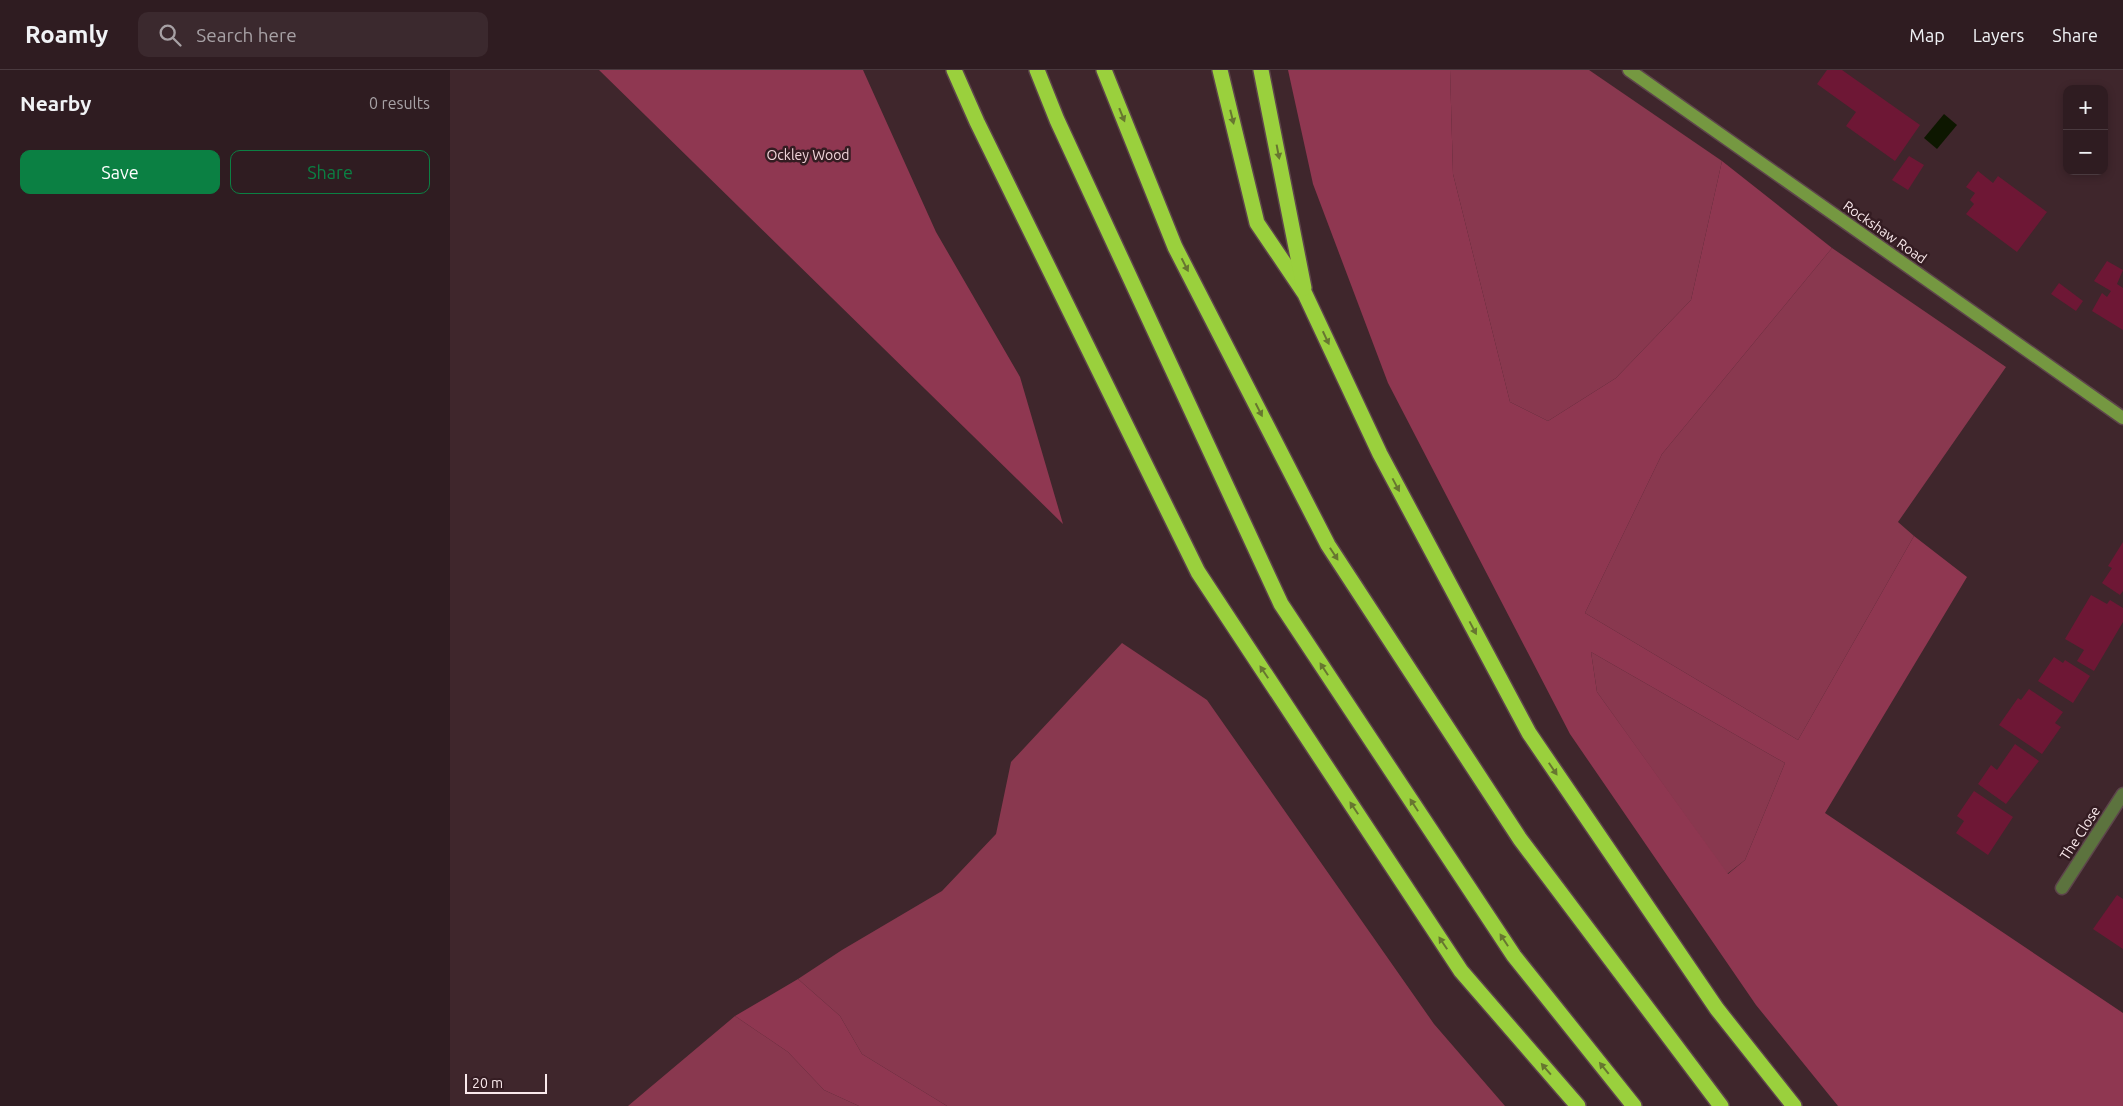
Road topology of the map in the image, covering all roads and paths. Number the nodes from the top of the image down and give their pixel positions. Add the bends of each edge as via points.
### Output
1 (954, 70) edge
2 (1037, 70) edge
3 (1104, 70) edge
4 (1220, 70) edge
5 (1261, 70) edge
6 (1629, 70) edge
7 (1305, 294) junction
8 (2123, 418) edge
9 (2123, 794) edge
10 (2062, 888) dead end
11 (1578, 1106) edge
12 (1634, 1106) edge
13 (1721, 1106) edge
14 (1794, 1106) edge

11 -> 1 highway via 1462,970 1198,572
12 -> 2 highway via 1514,956 1281,604 1057,120
3 -> 13 highway via 1175,247 1328,544 1520,839
4 -> 7 highway via 1257,223
5 -> 7 highway
6 - 8 street, Rockshaw Road
7 -> 14 highway via 1380,454 1529,733 1718,1009
9 - 10 street, The Close

